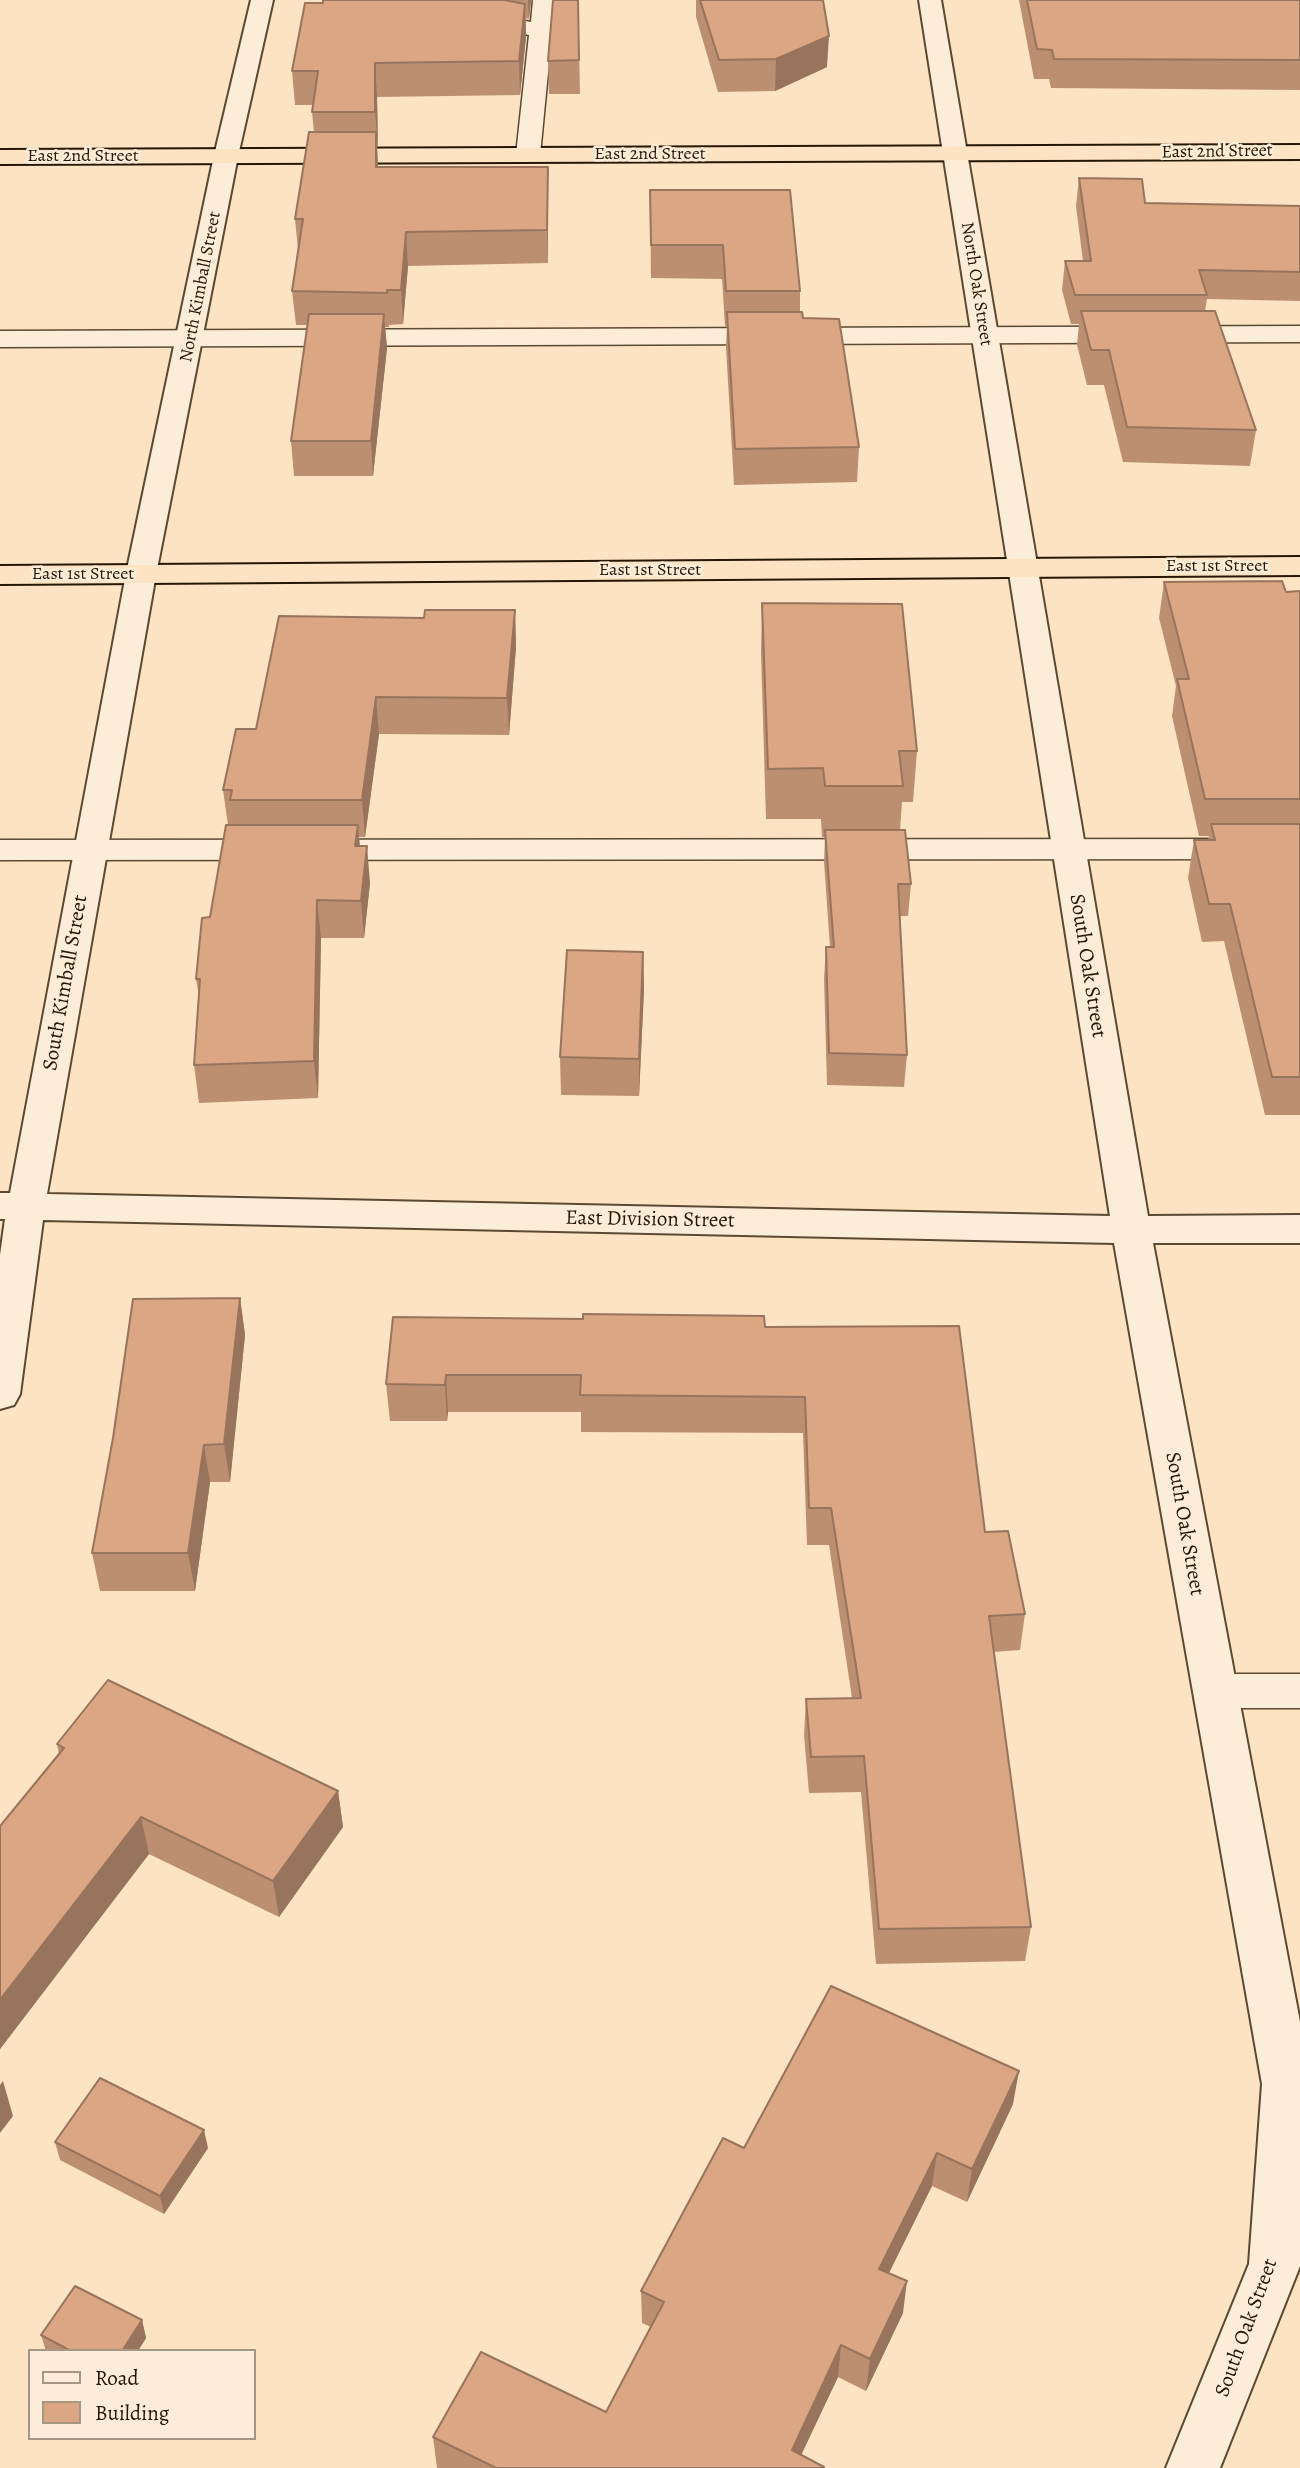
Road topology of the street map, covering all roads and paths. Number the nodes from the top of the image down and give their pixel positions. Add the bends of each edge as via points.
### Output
1 (262, 0) edge
2 (376, 0) edge
3 (544, 0) edge
4 (930, 0) edge
5 (541, 31) junction
6 (1300, 152) edge
7 (528, 155) junction
8 (955, 155) junction
9 (226, 156) junction
10 (0, 157) edge
11 (1300, 334) edge
12 (985, 337) junction
13 (0, 339) edge
14 (191, 339) junction
15 (1300, 566) edge
16 (1023, 568) junction
17 (141, 574) junction
18 (0, 575) edge
19 (1068, 848) junction
20 (0, 849) edge
21 (1300, 849) edge
22 (90, 850) junction
23 (13, 1207) edge
24 (1300, 1229) edge
25 (1131, 1230) junction
26 (0, 1394) edge
27 (1214, 1691) junction
28 (1300, 1691) edge
29 (1290, 2202) edge
30 (1193, 2468) edge

1 - 9 street, North Kimball Street
2 - 5 lane
3 - 5 lane
4 - 8 street, North Oak Street
5 - 7 lane
6 - 8 highway, East 2nd Street
7 - 8 highway, East 2nd Street
7 - 9 highway, East 2nd Street
8 - 12 street, North Oak Street
9 - 10 highway, East 2nd Street
9 - 14 street, North Kimball Street
11 - 12 lane
12 - 14 lane
12 - 16 street, North Oak Street
13 - 14 lane
14 - 17 street, North Kimball Street
15 - 16 highway, East 1st Street
16 - 17 highway, East 1st Street
16 - 19 street, South Oak Street
17 - 18 highway, East 1st Street
17 - 22 street, South Kimball Street
19 - 21 lane
19 - 22 lane
19 - 25 street, South Oak Street
20 - 22 lane
22 - 23 street, South Kimball Street
23 - 25 street, East Division Street
23 - 26 street, South Kimball Street
24 - 25 street, East Division Street
25 - 27 street, South Oak Street
27 - 28 lane
27 - 29 street, South Oak Street via 1287,2084
29 - 30 street, South Oak Street via 1275,2264

